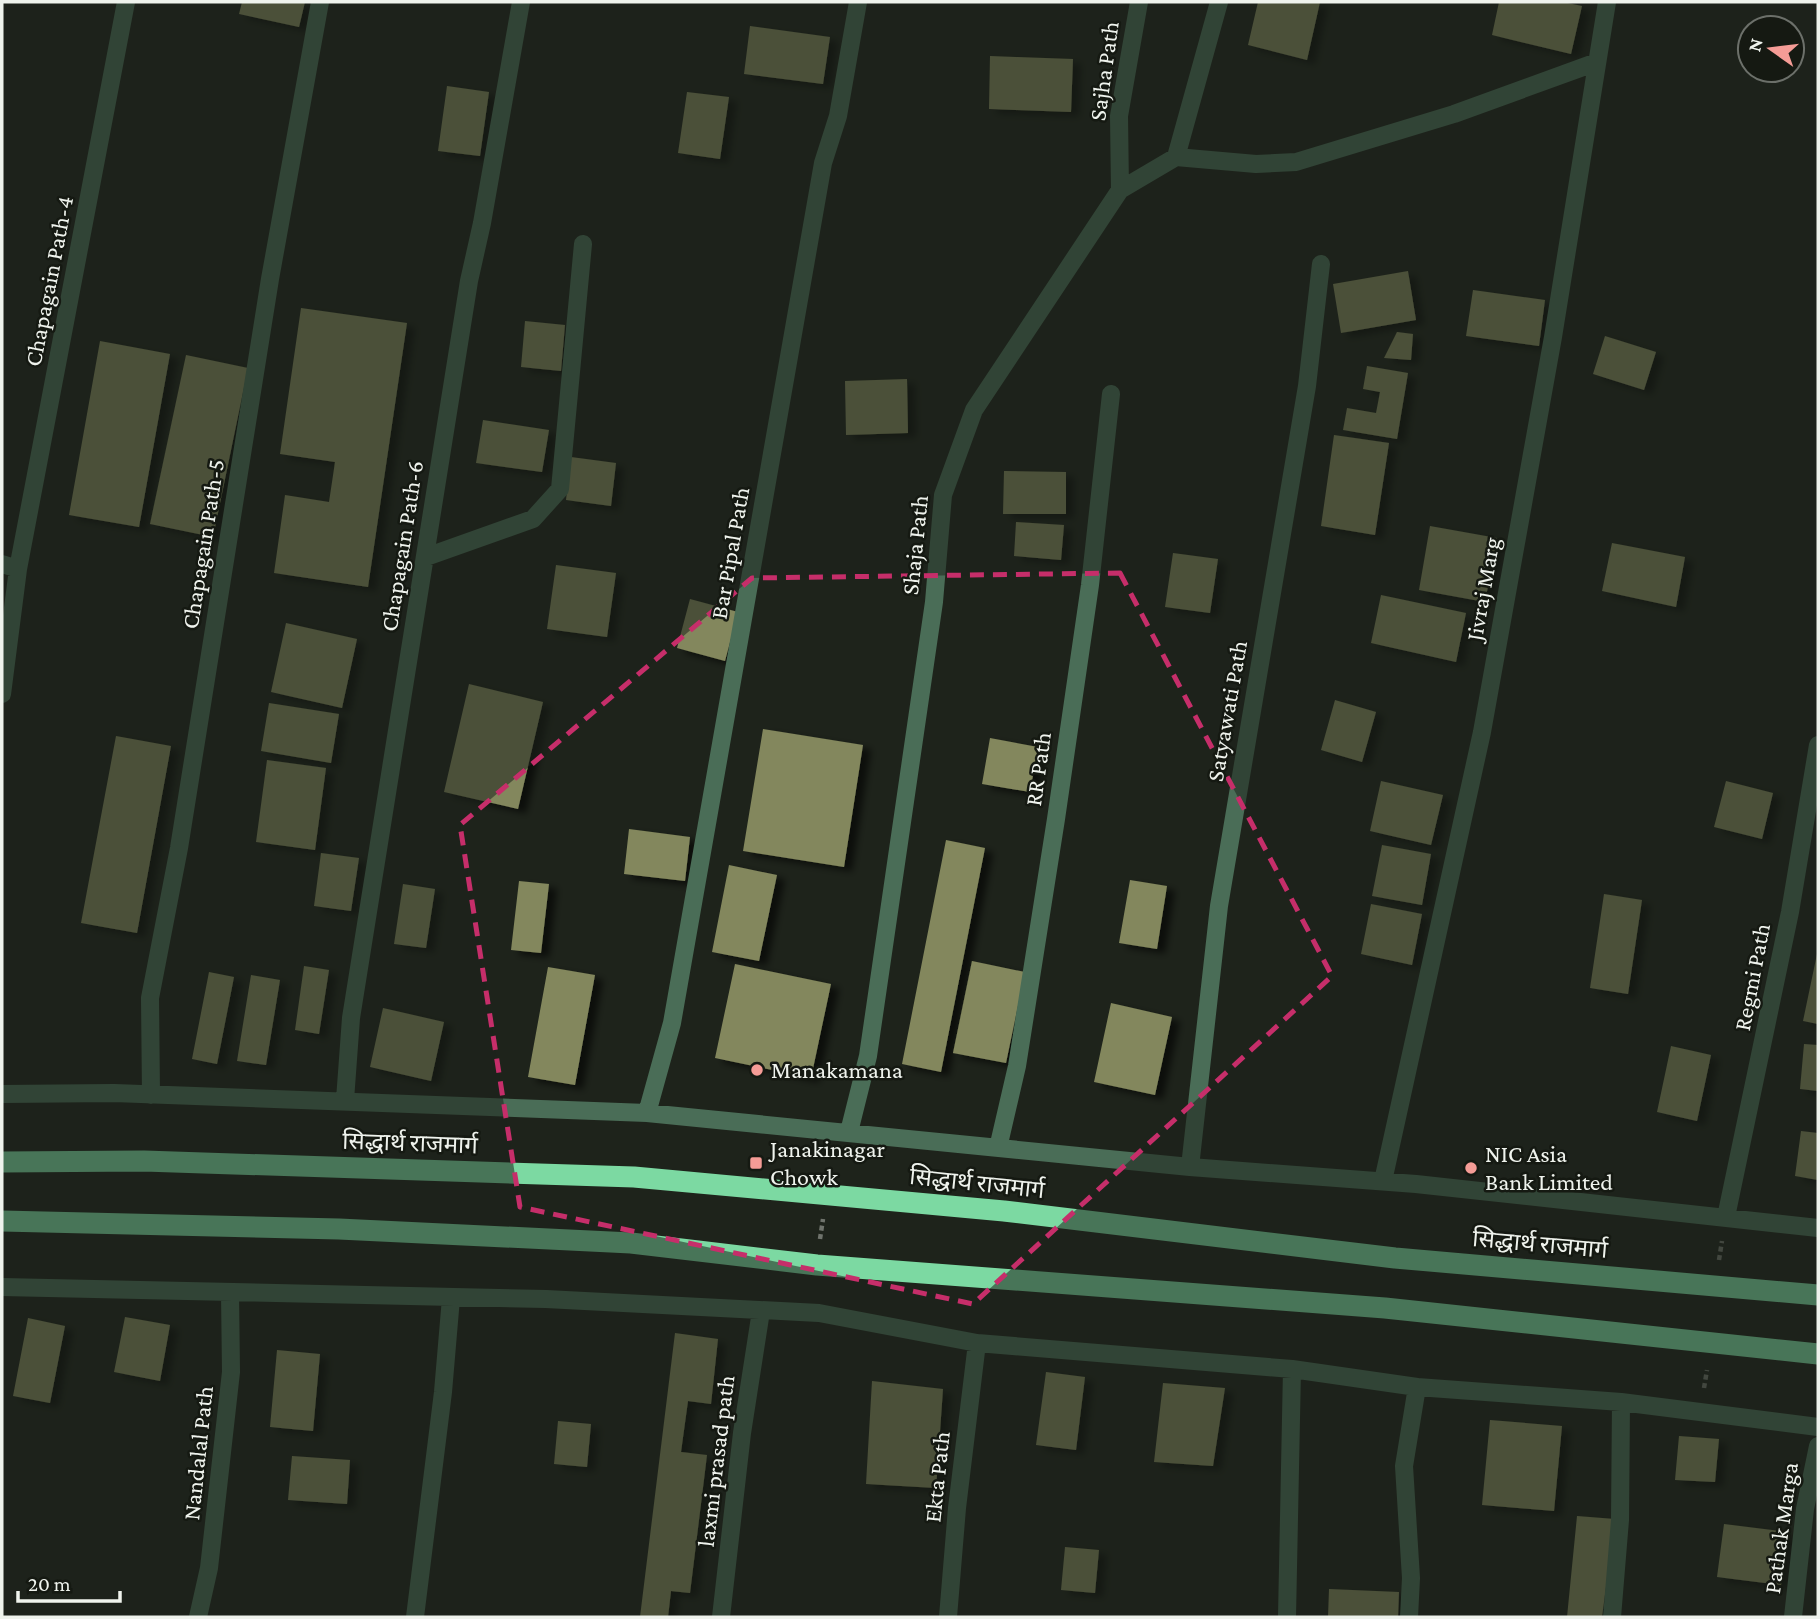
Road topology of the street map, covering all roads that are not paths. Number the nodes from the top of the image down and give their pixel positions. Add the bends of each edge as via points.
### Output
1 (126, 2) edge
2 (320, 2) edge
3 (521, 2) edge
4 (858, 2) edge
5 (1139, 2) edge
6 (1219, 2) edge
7 (1607, 2) edge
8 (1597, 62) junction
9 (1176, 157) junction
10 (1120, 190) junction
11 (583, 244) dead end
12 (1321, 264) dead end
13 (1111, 394) dead end
14 (426, 557) junction
15 (10, 566) edge
16 (2, 694) edge
17 (1818, 745) edge
18 (2, 1094) edge
19 (150, 1095) junction
20 (345, 1100) junction
21 (647, 1113) junction
22 (849, 1132) junction
23 (998, 1148) junction
24 (2, 1162) edge
25 (1190, 1167) junction
26 (1384, 1181) junction
27 (1726, 1217) junction
28 (2, 1221) edge
29 (1818, 1228) edge
30 (2, 1287) edge
31 (230, 1293) junction
32 (1818, 1295) edge
33 (451, 1298) junction
34 (761, 1311) junction
35 (977, 1343) junction
36 (1818, 1354) edge
37 (1292, 1369) junction
38 (1417, 1387) junction
39 (1621, 1402) junction
40 (1818, 1427) edge
41 (1818, 1446) edge
42 (198, 1617) edge
43 (415, 1617) edge
44 (721, 1617) edge
45 (948, 1617) edge
46 (1287, 1617) edge
47 (1409, 1617) edge
48 (1612, 1617) edge
49 (1793, 1617) edge

1 - 15 street, Chapagain Path-4
2 - 19 street, Chapagain Path-5 via 150,998
3 - 14 street, Chapagain Path-6 via 469,281
4 - 21 street, Bar Pipal Path via 838,116 823,163 672,1023
5 - 10 street, Sajha Path via 1119,116
6 - 9 street
7 - 8 street, Jivraj Marg
8 - 9 street via 1454,114 1296,162 1256,164
8 - 26 street, Jivraj Marg via 1482,732
9 - 10 street, Shaja Path
10 - 22 street, Shaja Path via 974,410 943,495 934,601 868,1056
11 - 14 street via 560,489 533,519
12 - 25 street, Satyawati Path via 1307,386 1219,906
13 - 23 street, RR Path via 1090,585 1058,805 1017,1066
14 - 20 street, Chapagain Path-6 via 351,1018
15 - 16 street, Chapagain Path-4
17 - 27 street, Regmi Path via 1790,912
18 - 19 street
19 - 20 street
20 - 21 street
21 - 22 street
22 - 23 street
23 - 25 street
24 - 32 highway, सिद्धार्थ राजमार्ग via 144,1161 634,1177 1004,1211 1395,1258
25 - 26 street
26 - 27 street
27 - 29 street
28 - 36 highway via 339,1229 631,1244 817,1265 1385,1308
30 - 31 street
31 - 33 street
31 - 42 street, Nandalal Path via 232,1372 209,1568
33 - 34 street
33 - 43 street
34 - 35 street via 819,1312
34 - 44 street, laxmi prasad path
35 - 37 street
35 - 45 street, Ekta Path
37 - 38 street
37 - 46 street
38 - 39 street
38 - 47 street via 1404,1466
39 - 40 street
39 - 48 street via 1620,1520
41 - 49 street, Pathak Marga via 1805,1509

